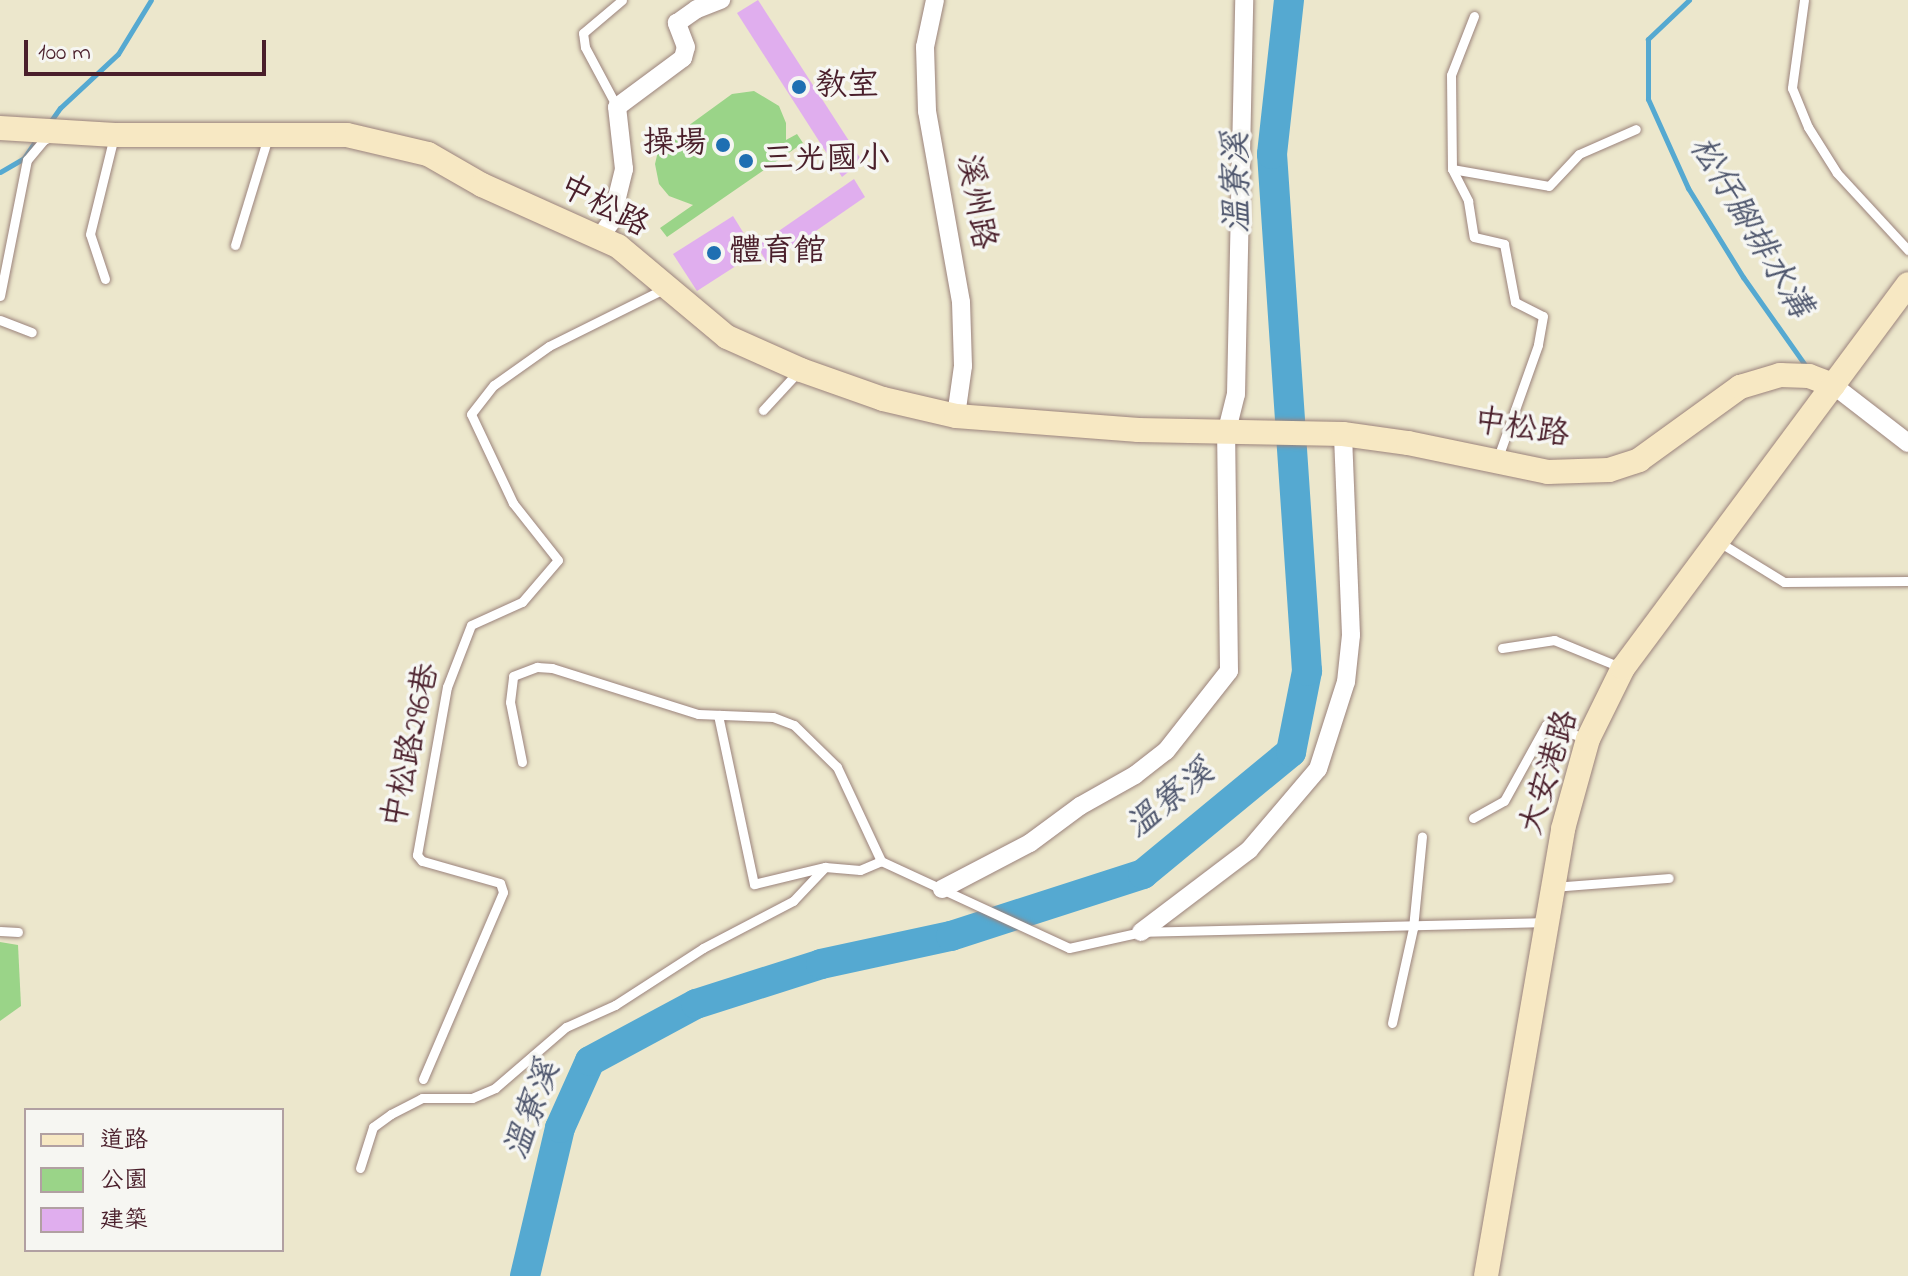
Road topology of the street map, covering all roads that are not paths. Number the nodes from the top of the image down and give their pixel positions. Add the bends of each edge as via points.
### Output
1 (622, 0) edge
2 (721, 0) edge
3 (935, 0) edge
4 (1244, 0) edge
5 (1804, 0) edge
6 (1474, 16) dead end
7 (617, 107) junction
8 (0, 128) edge
9 (1636, 129) dead end
10 (48, 130) junction
11 (269, 134) junction
12 (115, 135) junction
13 (1452, 169) junction
14 (600, 237) junction
15 (235, 245) dead end
16 (1908, 250) edge
17 (105, 279) dead end
18 (1908, 284) edge
19 (667, 287) junction
20 (0, 296) edge
21 (0, 320) edge
22 (32, 332) dead end
23 (801, 370) junction
24 (1833, 385) junction
25 (763, 410) dead end
26 (956, 416) junction
27 (1236, 434) junction
28 (1343, 434) junction
29 (1908, 443) edge
30 (1497, 460) junction
31 (1719, 542) junction
32 (1908, 581) edge
33 (1502, 648) dead end
34 (1623, 668) junction
35 (718, 715) junction
36 (1588, 739) junction
37 (522, 762) dead end
38 (1473, 818) dead end
39 (1422, 836) dead end
40 (881, 861) junction
41 (825, 867) junction
42 (1669, 878) dead end
43 (1554, 887) junction
44 (942, 889) junction
45 (1549, 922) junction
46 (1413, 928) junction
47 (0, 931) edge
48 (18, 932) dead end
49 (1141, 932) junction
50 (1392, 1023) dead end
51 (423, 1079) dead end
52 (360, 1168) dead end
53 (1486, 1276) edge

1 - 7 lane via 583,33 585,47
2 - 7 street via 677,23 686,47 683,58
3 - 26 street, 溪州路 via 925,47 927,111 961,302 963,366
4 - 27 street
5 - 16 lane via 1792,88 1808,127 1837,173
6 - 13 lane via 1451,75
7 - 14 street via 624,169 611,222
8 - 10 street, 中松路
9 - 13 lane via 1579,154 1549,186
10 - 12 street, 中松路
10 - 20 lane via 27,160
11 - 12 street, 中松路
11 - 14 street, 中松路 via 347,135 428,154 482,185
11 - 15 lane
12 - 17 lane via 90,234
13 - 30 lane via 1468,201 1474,237 1504,244 1515,302 1543,316 1538,345
14 - 19 street, 中松路
18 - 24 street, 大安港路
19 - 23 street, 中松路 via 727,337
19 - 51 lane, 中松路296巷 via 549,346 494,385 471,414 513,503 558,560 522,602 471,625 447,687 417,855 422,861 500,883 503,892
21 - 22 lane
23 - 25 lane
23 - 26 street, 中松路 via 883,399
24 - 29 street
24 - 30 street, 中松路 via 1809,376 1780,375 1740,387 1639,460 1609,470 1548,472
24 - 31 street, 大安港路
26 - 27 street, 中松路
27 - 28 street, 中松路
27 - 44 street via 1229,671 1166,751 1135,775 1030,843
28 - 30 street, 中松路
28 - 49 street via 1351,635 1346,682 1318,769 1249,850
31 - 32 lane via 1784,582
31 - 34 street, 大安港路
33 - 34 lane via 1554,640
34 - 36 street, 大安港路
35 - 37 lane via 698,714 537,667 513,676 510,702
35 - 40 lane via 773,717 794,725 837,767
35 - 41 lane via 754,884
36 - 38 lane via 1546,725 1504,801
36 - 43 street, 大安港路 via 1563,829
39 - 46 lane
40 - 41 lane via 860,870
40 - 44 lane
41 - 52 lane via 793,901 703,948 615,1005 566,1027 495,1088 472,1098 422,1098 391,1114 373,1127
42 - 43 lane
43 - 45 street, 大安港路
44 - 49 lane via 1069,948
45 - 46 lane
45 - 53 street, 大安港路
46 - 49 lane
46 - 50 lane
47 - 48 lane

